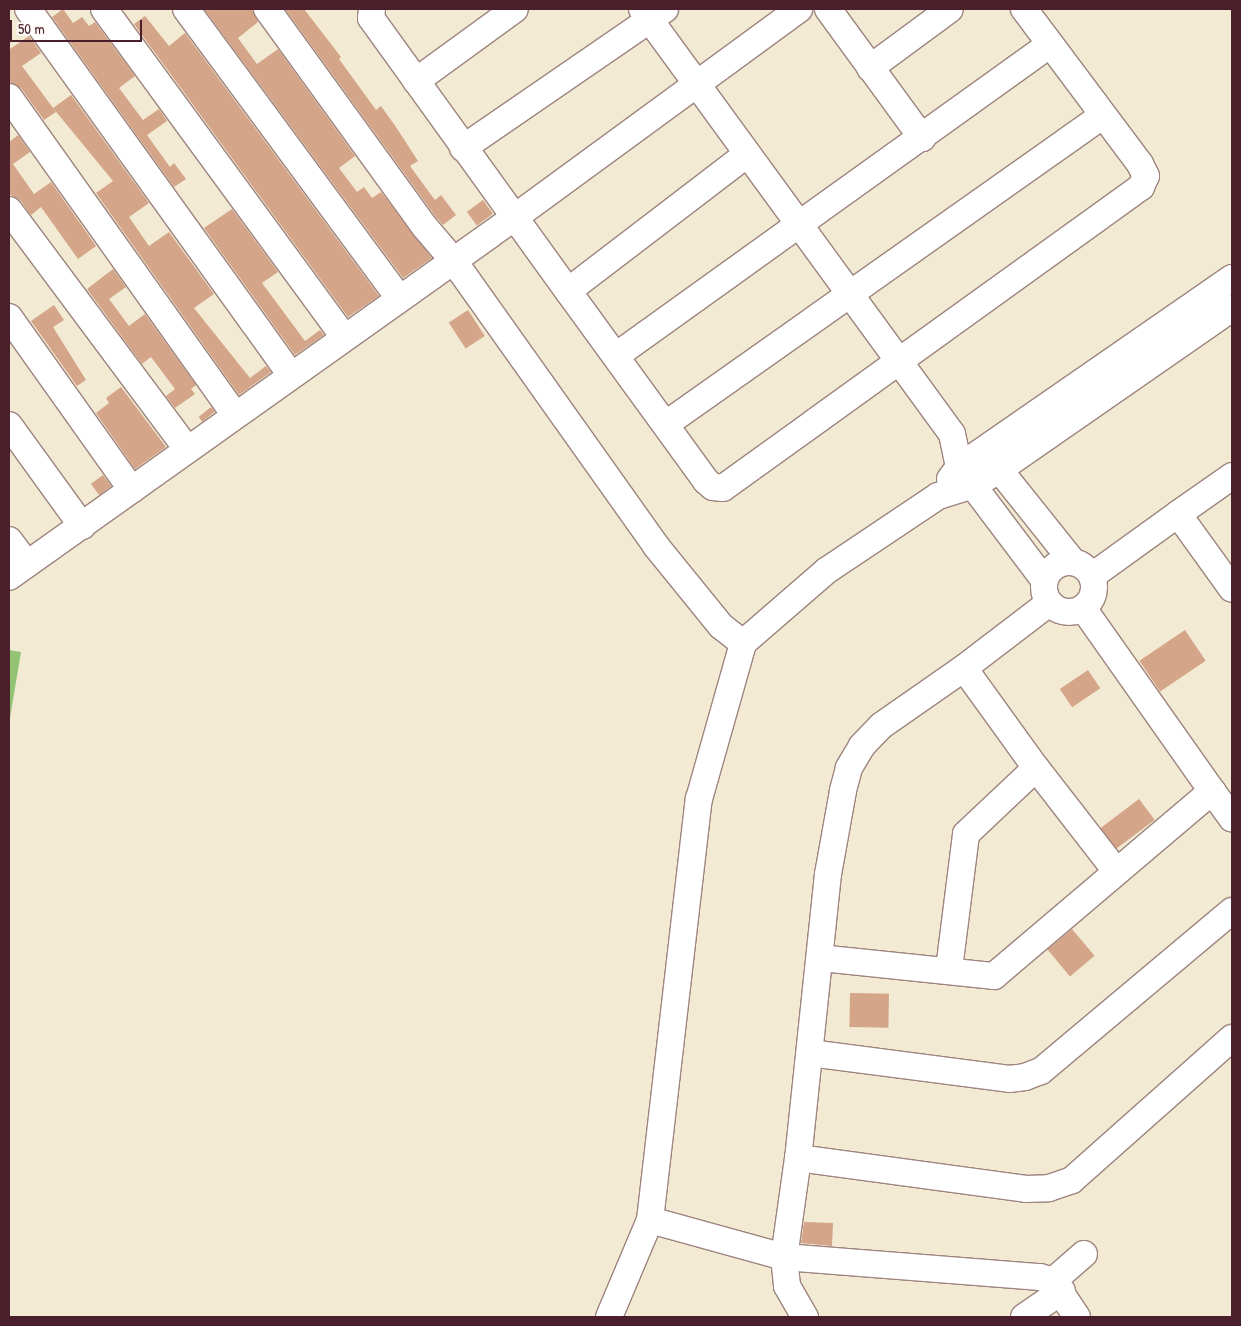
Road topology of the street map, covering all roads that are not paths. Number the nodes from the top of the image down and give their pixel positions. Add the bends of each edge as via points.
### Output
1 (19, 9) edge
2 (28, 9) edge
3 (104, 9) edge
4 (186, 9) edge
5 (267, 9) edge
6 (372, 9) edge
7 (515, 9) edge
8 (799, 9) edge
9 (828, 9) edge
10 (950, 9) edge
11 (1024, 9) edge
12 (652, 12) edge
13 (9, 16) edge
14 (1049, 46) junction
15 (870, 68) junction
16 (416, 81) junction
17 (697, 84) junction
18 (9, 97) edge
19 (1102, 116) junction
20 (922, 138) junction
21 (463, 148) junction
22 (747, 154) junction
23 (9, 210) edge
24 (516, 217) junction
25 (797, 223) junction
26 (453, 260) junction
27 (1232, 278) edge
28 (568, 291) junction
29 (850, 291) junction
30 (399, 298) junction
31 (1232, 308) edge
32 (9, 318) edge
33 (344, 337) junction
34 (617, 355) junction
35 (901, 362) junction
36 (291, 375) junction
37 (236, 415) junction
38 (666, 424) junction
39 (9, 425) edge
40 (952, 434) junction
41 (187, 449) junction
42 (992, 460) junction
43 (967, 476) junction
44 (1232, 476) edge
45 (132, 490) junction
46 (1178, 514) junction
47 (82, 526) junction
48 (9, 540) edge
49 (1082, 569) junction
50 (18, 571) edge
51 (1232, 589) edge
52 (1047, 592) junction
53 (1083, 608) junction
54 (742, 643) junction
55 (964, 668) junction
56 (1036, 768) junction
57 (1212, 791) junction
58 (1232, 819) edge
59 (1116, 872) junction
60 (1232, 911) edge
61 (820, 958) junction
62 (949, 969) junction
63 (1232, 1038) edge
64 (810, 1053) junction
65 (798, 1158) junction
66 (650, 1220) junction
67 (1084, 1254) dead end
68 (784, 1257) junction
69 (1058, 1286) junction
70 (609, 1317) edge
71 (805, 1317) edge
72 (1024, 1317) edge
73 (1077, 1317) edge

1 - 13 street
2 - 36 street
3 - 33 street
4 - 30 street
5 - 26 street via 419,220
6 - 16 street via 371,18
7 - 16 street
8 - 17 street
9 - 15 street
10 - 15 street
11 - 14 street
12 - 17 street
12 - 21 street
14 - 19 street
14 - 20 street
15 - 20 street
16 - 21 street
17 - 22 street
17 - 24 street
18 - 37 street
19 - 29 street
19 - 35 street via 1140,164 1146,176 1141,187
20 - 25 street
21 - 24 street
22 - 25 street
22 - 28 street
23 - 41 street
24 - 26 street
24 - 28 street
25 - 29 street
25 - 34 street
26 - 30 street
26 - 54 street via 680,578 721,626
27 - 42 street
28 - 34 street
29 - 35 street
29 - 38 street
30 - 33 street
31 - 42 street
32 - 45 street
33 - 36 street
34 - 38 street
35 - 38 street via 723,488 713,487 706,481
35 - 40 street
36 - 37 street
37 - 41 street
39 - 47 street
40 - 42 street
40 - 43 street
41 - 45 street
42 - 43 street
42 - 49 street
43 - 52 street
43 - 54 street via 826,571
44 - 46 street
45 - 47 street
46 - 49 street
46 - 51 street
47 - 50 street
48 - 50 street
49 - 52 street via 1061,563 1050,570
49 - 53 street via 1093,594
52 - 53 street via 1059,611
52 - 55 street
53 - 57 street
54 - 66 street via 698,799
55 - 56 street
55 - 61 street via 882,726 862,746 849,768 828,874
56 - 59 street
56 - 62 street via 966,834
57 - 58 street
57 - 59 street
59 - 62 street via 1002,972 983,977
60 - 64 street via 1042,1071 1025,1077 1009,1079
61 - 62 street
61 - 64 street
63 - 65 street via 1072,1180 1049,1188 1026,1189
64 - 65 street
65 - 68 street
66 - 68 street
66 - 70 street
67 - 69 street
68 - 69 street via 1040,1277
68 - 71 street via 787,1286
69 - 72 street
69 - 73 street

